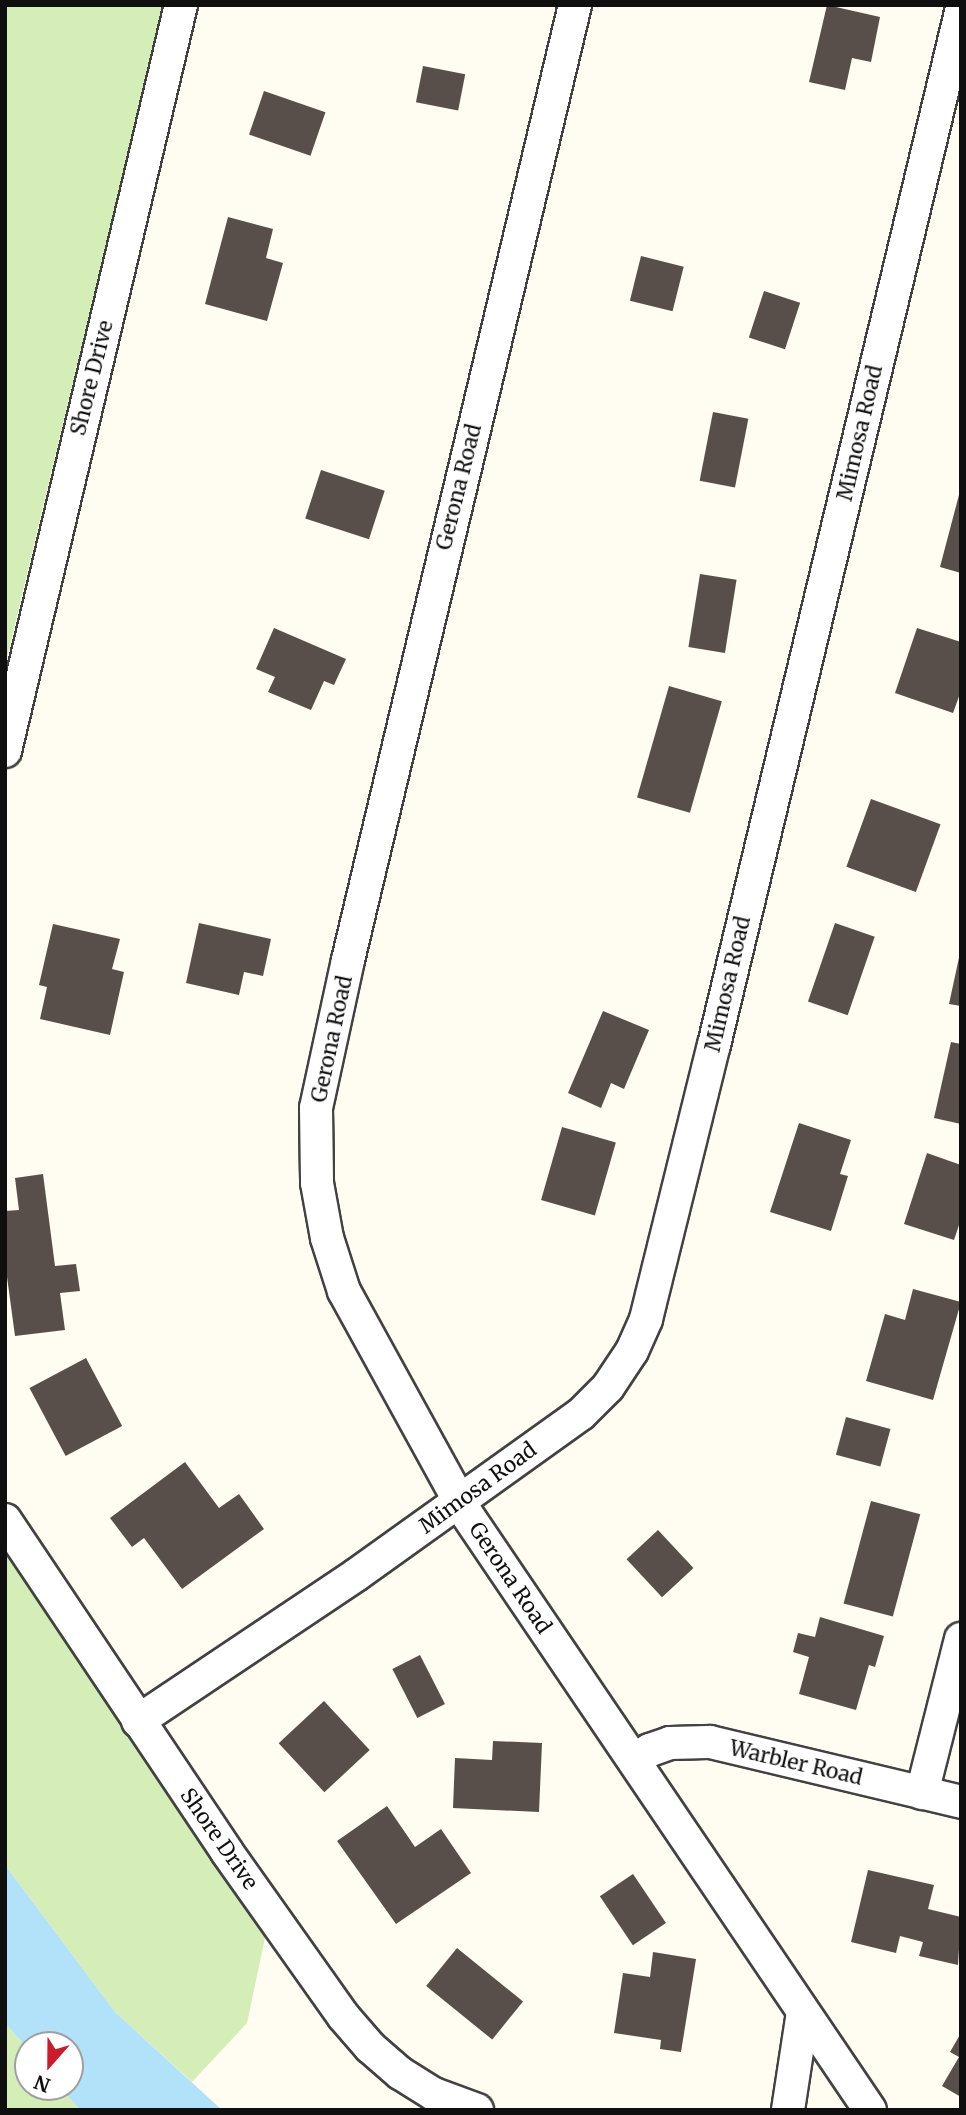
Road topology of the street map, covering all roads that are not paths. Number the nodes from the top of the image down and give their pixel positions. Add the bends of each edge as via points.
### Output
1 (181, 5) edge
2 (575, 5) edge
3 (961, 12) edge
4 (5, 751) edge
5 (460, 1502) junction
6 (5, 1520) edge
7 (961, 1639) edge
8 (138, 1721) junction
9 (634, 1760) junction
10 (922, 1793) junction
11 (961, 1802) edge
12 (803, 2012) junction
13 (477, 2110) edge
14 (788, 2110) edge
15 (870, 2110) edge

1 - 4 street, Shore Drive
2 - 5 street, Gerona Road via 448,530 316,1108 317,1183 327,1238 344,1291
3 - 5 street, Mimosa Road via 646,1319 614,1378 581,1414
5 - 8 street, Mimosa Road
5 - 9 street, Gerona Road
6 - 8 street, Shore Drive
7 - 10 street
8 - 13 street, Shore Drive via 344,2017 370,2047 434,2094
9 - 10 street, Warbler Road via 670,1743 710,1742
9 - 12 street, Gerona Road
10 - 11 street, Warbler Road
12 - 14 street
12 - 15 street, Gerona Road

